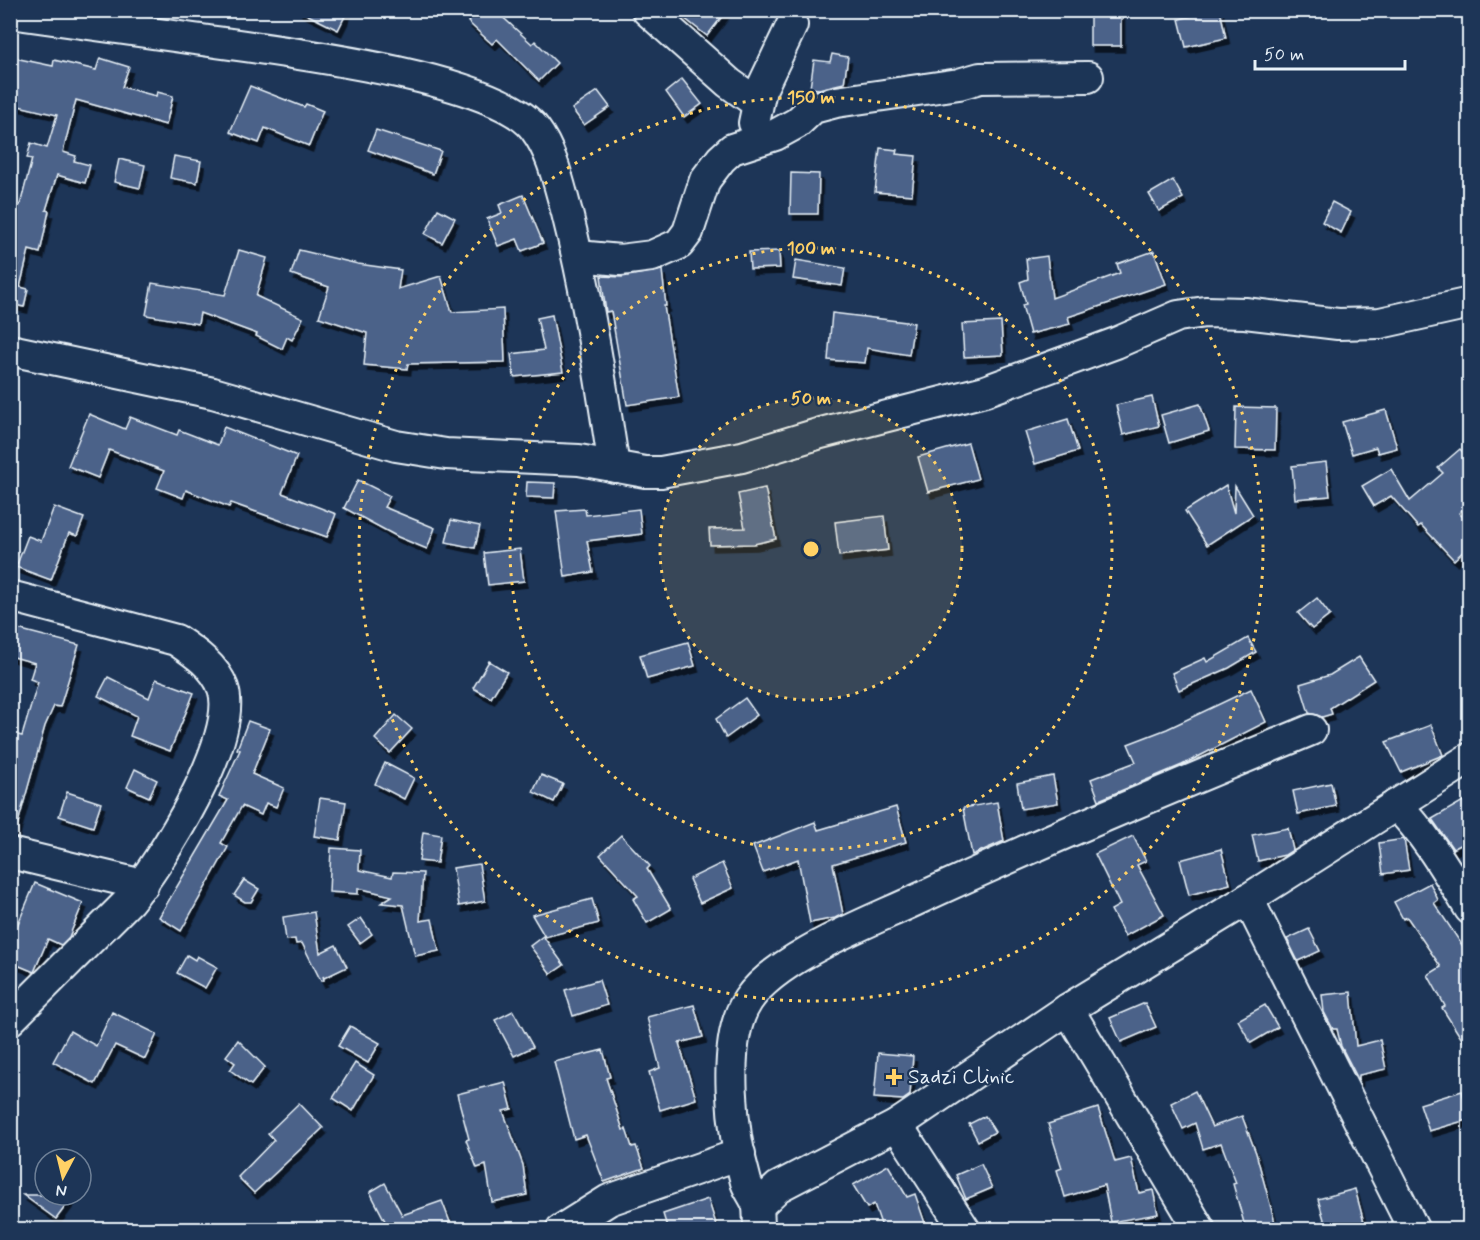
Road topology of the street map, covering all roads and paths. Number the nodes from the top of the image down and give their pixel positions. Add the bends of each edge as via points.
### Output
1 (647, 10) edge
2 (10, 13) edge
3 (792, 25) dead end
4 (1088, 77) dead end
5 (757, 104) junction
6 (754, 141) junction
7 (578, 256) junction
8 (1470, 303) edge
9 (10, 350) edge
10 (614, 466) junction
11 (10, 596) edge
12 (1311, 730) dead end
13 (1470, 758) edge
14 (1396, 805) junction
15 (10, 853) edge
16 (143, 885) junction
17 (1248, 899) junction
18 (1470, 909) edge
19 (1068, 1009) junction
20 (10, 1020) edge
21 (897, 1125) junction
22 (740, 1154) junction
23 (759, 1218) edge
24 (561, 1230) edge
25 (965, 1230) edge
26 (1200, 1230) edge
27 (1414, 1230) edge

1 - 5 street
2 - 7 street via 385,70 494,100 520,113 545,145
3 - 5 street
4 - 6 street via 980,78 836,102 813,108 797,123
5 - 6 street
6 - 7 street via 732,149 709,172 688,232 679,244 652,256 620,260
7 - 10 street
8 - 10 street via 1380,323 1338,324 1245,313 1178,316 1116,344 985,391 742,457 661,472
9 - 10 street via 213,393 396,446
11 - 16 street via 176,640 199,655 223,689 225,711 215,753 196,795
12 - 22 street via 956,881 798,957 747,1000 736,1028 730,1083
13 - 14 street
14 - 17 street
14 - 18 street via 1410,818
15 - 16 street
16 - 20 street
17 - 19 street
17 - 27 street
19 - 21 street
19 - 26 street
21 - 23 street via 778,1187
21 - 25 street
22 - 23 street
22 - 24 street via 609,1200

